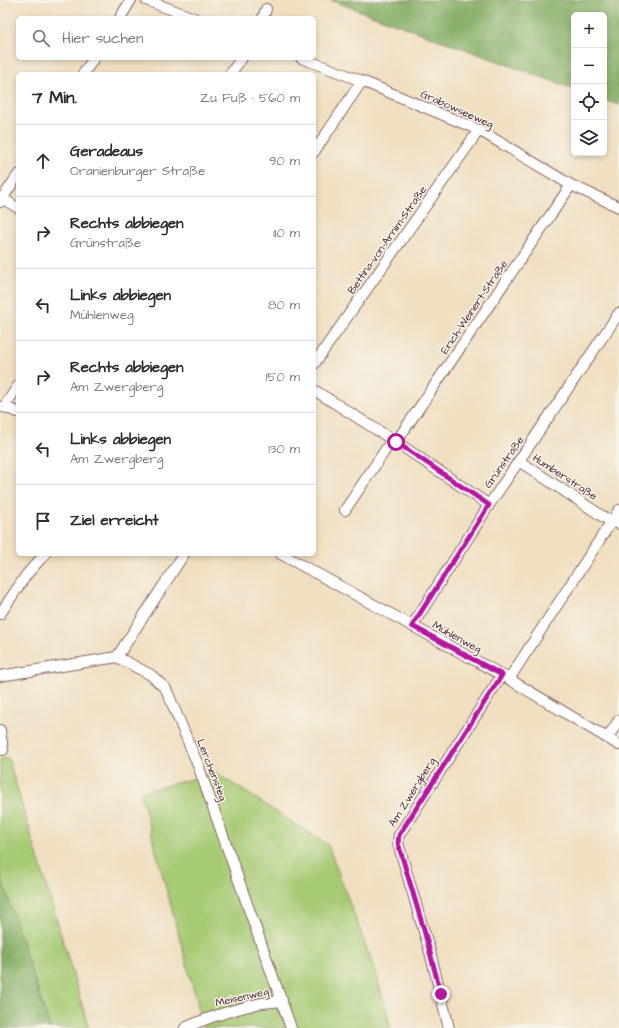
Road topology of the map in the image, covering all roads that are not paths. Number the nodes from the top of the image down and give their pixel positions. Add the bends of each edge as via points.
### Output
1 (131, 0) edge
2 (146, 0) edge
3 (121, 16) edge
4 (189, 16) edge
5 (93, 60) edge
6 (240, 60) edge
7 (306, 60) edge
8 (84, 72) edge
9 (232, 72) edge
10 (362, 80) junction
11 (479, 130) junction
12 (316, 149) edge
13 (16, 178) edge
14 (571, 185) junction
15 (1, 199) edge
16 (16, 207) edge
17 (619, 207) edge
18 (619, 313) edge
19 (316, 361) edge
20 (16, 389) edge
21 (316, 391) edge
22 (2, 407) edge
23 (16, 411) edge
24 (394, 441) junction
25 (520, 461) junction
26 (489, 505) junction
27 (346, 510) dead end
28 (619, 510) edge
29 (615, 523) edge
30 (43, 556) edge
31 (183, 556) edge
32 (285, 556) edge
33 (0, 614) edge
34 (412, 626) junction
35 (117, 657) junction
36 (0, 676) edge
37 (505, 677) junction
38 (619, 720) edge
39 (0, 730) edge
40 (608, 737) junction
41 (619, 745) edge
42 (3, 750) dead end
43 (282, 1000) junction
44 (185, 1028) edge
45 (291, 1028) edge
46 (449, 1028) edge

1 - 3 street
2 - 4 street
5 - 8 street
6 - 9 street
7 - 10 street, Grabowseeweg
10 - 11 street, Grabowseeweg
10 - 12 street
11 - 14 street, Grabowseeweg
11 - 19 street, Bettina-von-Arnim-Straße
13 - 15 street
14 - 17 street, Grabowseeweg
14 - 24 street, Erich-Weinert-Straße
15 - 16 street
18 - 25 street, Grünstraße
20 - 22 street
21 - 24 street
22 - 23 street
24 - 26 street
24 - 27 street, Erich-Weinert-Straße
25 - 26 street, Grünstraße
25 - 29 street, Humberstraße
26 - 34 street, Grünstraße
28 - 29 street, Am Zwergberg
29 - 37 street, Am Zwergberg
30 - 33 street via 27,574
31 - 35 street
32 - 34 street, Mühlenweg
34 - 37 street, Mühlenweg
35 - 36 street
35 - 43 street, Lerchensteg via 152,676 166,689 198,764
37 - 40 street, Mühlenweg
37 - 46 street, Am Zwergberg via 399,835 398,843 428,944
38 - 40 street
39 - 42 street
40 - 41 street, Mühlenweg
43 - 44 street, Meisenweg via 225,1012
43 - 45 street, Lerchensteg

